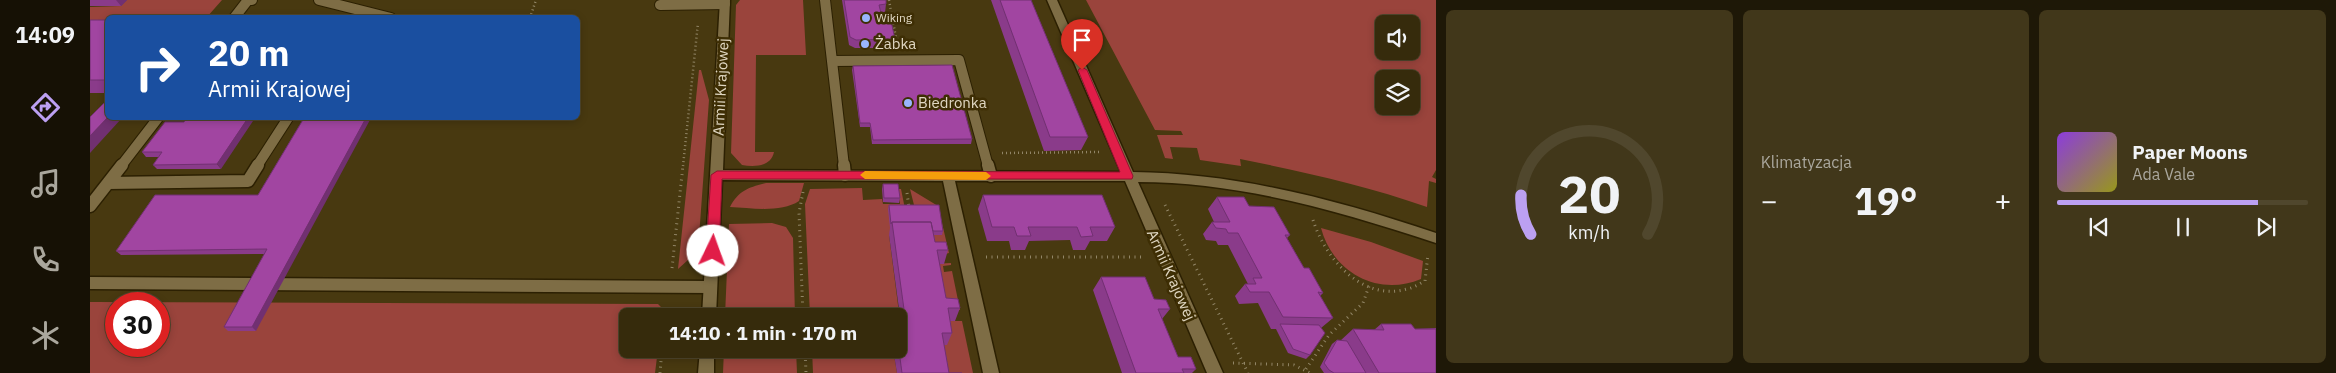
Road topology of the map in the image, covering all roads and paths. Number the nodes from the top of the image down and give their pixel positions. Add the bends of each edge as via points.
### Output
1 (252, 0) edge
2 (319, 0) edge
3 (536, 0) edge
4 (825, 0) edge
5 (889, 0) edge
6 (1052, 0) edge
7 (725, 2) edge
8 (660, 5) dead end
9 (700, 5) junction
10 (236, 15) edge
11 (379, 15) edge
12 (531, 15) edge
13 (899, 50) dead end
14 (832, 61) junction
15 (156, 120) edge
16 (287, 120) edge
17 (1102, 152) dead end
18 (985, 153) junction
19 (845, 174) junction
20 (717, 175) junction
21 (806, 175) junction
22 (948, 176) junction
23 (991, 176) junction
24 (1128, 176) junction
25 (108, 183) junction
26 (907, 194) dead end
27 (1163, 202) dead end
28 (90, 206) edge
29 (910, 209) edge
30 (1311, 211) dead end
31 (1432, 242) edge
32 (1018, 250) edge
33 (1080, 250) edge
34 (966, 257) junction
35 (1020, 257) junction
36 (1082, 257) junction
37 (1149, 257) dead end
38 (90, 283) edge
39 (670, 286) junction
40 (1369, 286) junction
41 (710, 287) junction
42 (709, 308) edge
43 (803, 308) edge
44 (661, 358) edge
45 (707, 358) edge
46 (805, 358) edge
47 (1244, 364) junction
48 (1306, 369) junction
49 (660, 373) edge
50 (706, 373) edge
51 (806, 373) edge
52 (991, 373) edge
53 (1215, 373) edge
54 (1248, 373) edge
55 (1310, 373) edge

1 - 10 lane via 248,0
2 - 11 lane
3 - 12 path
4 - 14 lane
5 - 13 path
6 - 24 street, Armii Krajowej
7 - 9 lane
7 - 20 street, Armii Krajowej
8 - 9 lane
9 - 39 path
14 - 18 lane via 959,60
14 - 19 lane
15 - 25 lane
16 - 25 lane via 248,181
17 - 18 path
18 - 23 lane
19 - 21 street
19 - 22 street
20 - 21 street
20 - 41 street, Armii Krajowej
21 - 43 path via 799,213
22 - 23 street
22 - 34 street
23 - 24 street
24 - 31 street via 1240,186 1320,202 1368,215
24 - 53 street, Armii Krajowej
25 - 28 lane
26 - 29 path
27 - 47 path
30 - 40 path via 1320,244 1332,261 1351,277
31 - 40 path via 1425,281 1398,291
32 - 35 path
33 - 36 path
34 - 35 path
34 - 52 street
35 - 36 path
36 - 37 path
38 - 39 lane
39 - 41 lane
40 - 48 path via 1363,303 1330,334
41 - 42 street, Armii Krajowej
44 - 49 path
45 - 50 street
46 - 51 path
47 - 48 path via 1294,365
47 - 54 path
48 - 55 path

